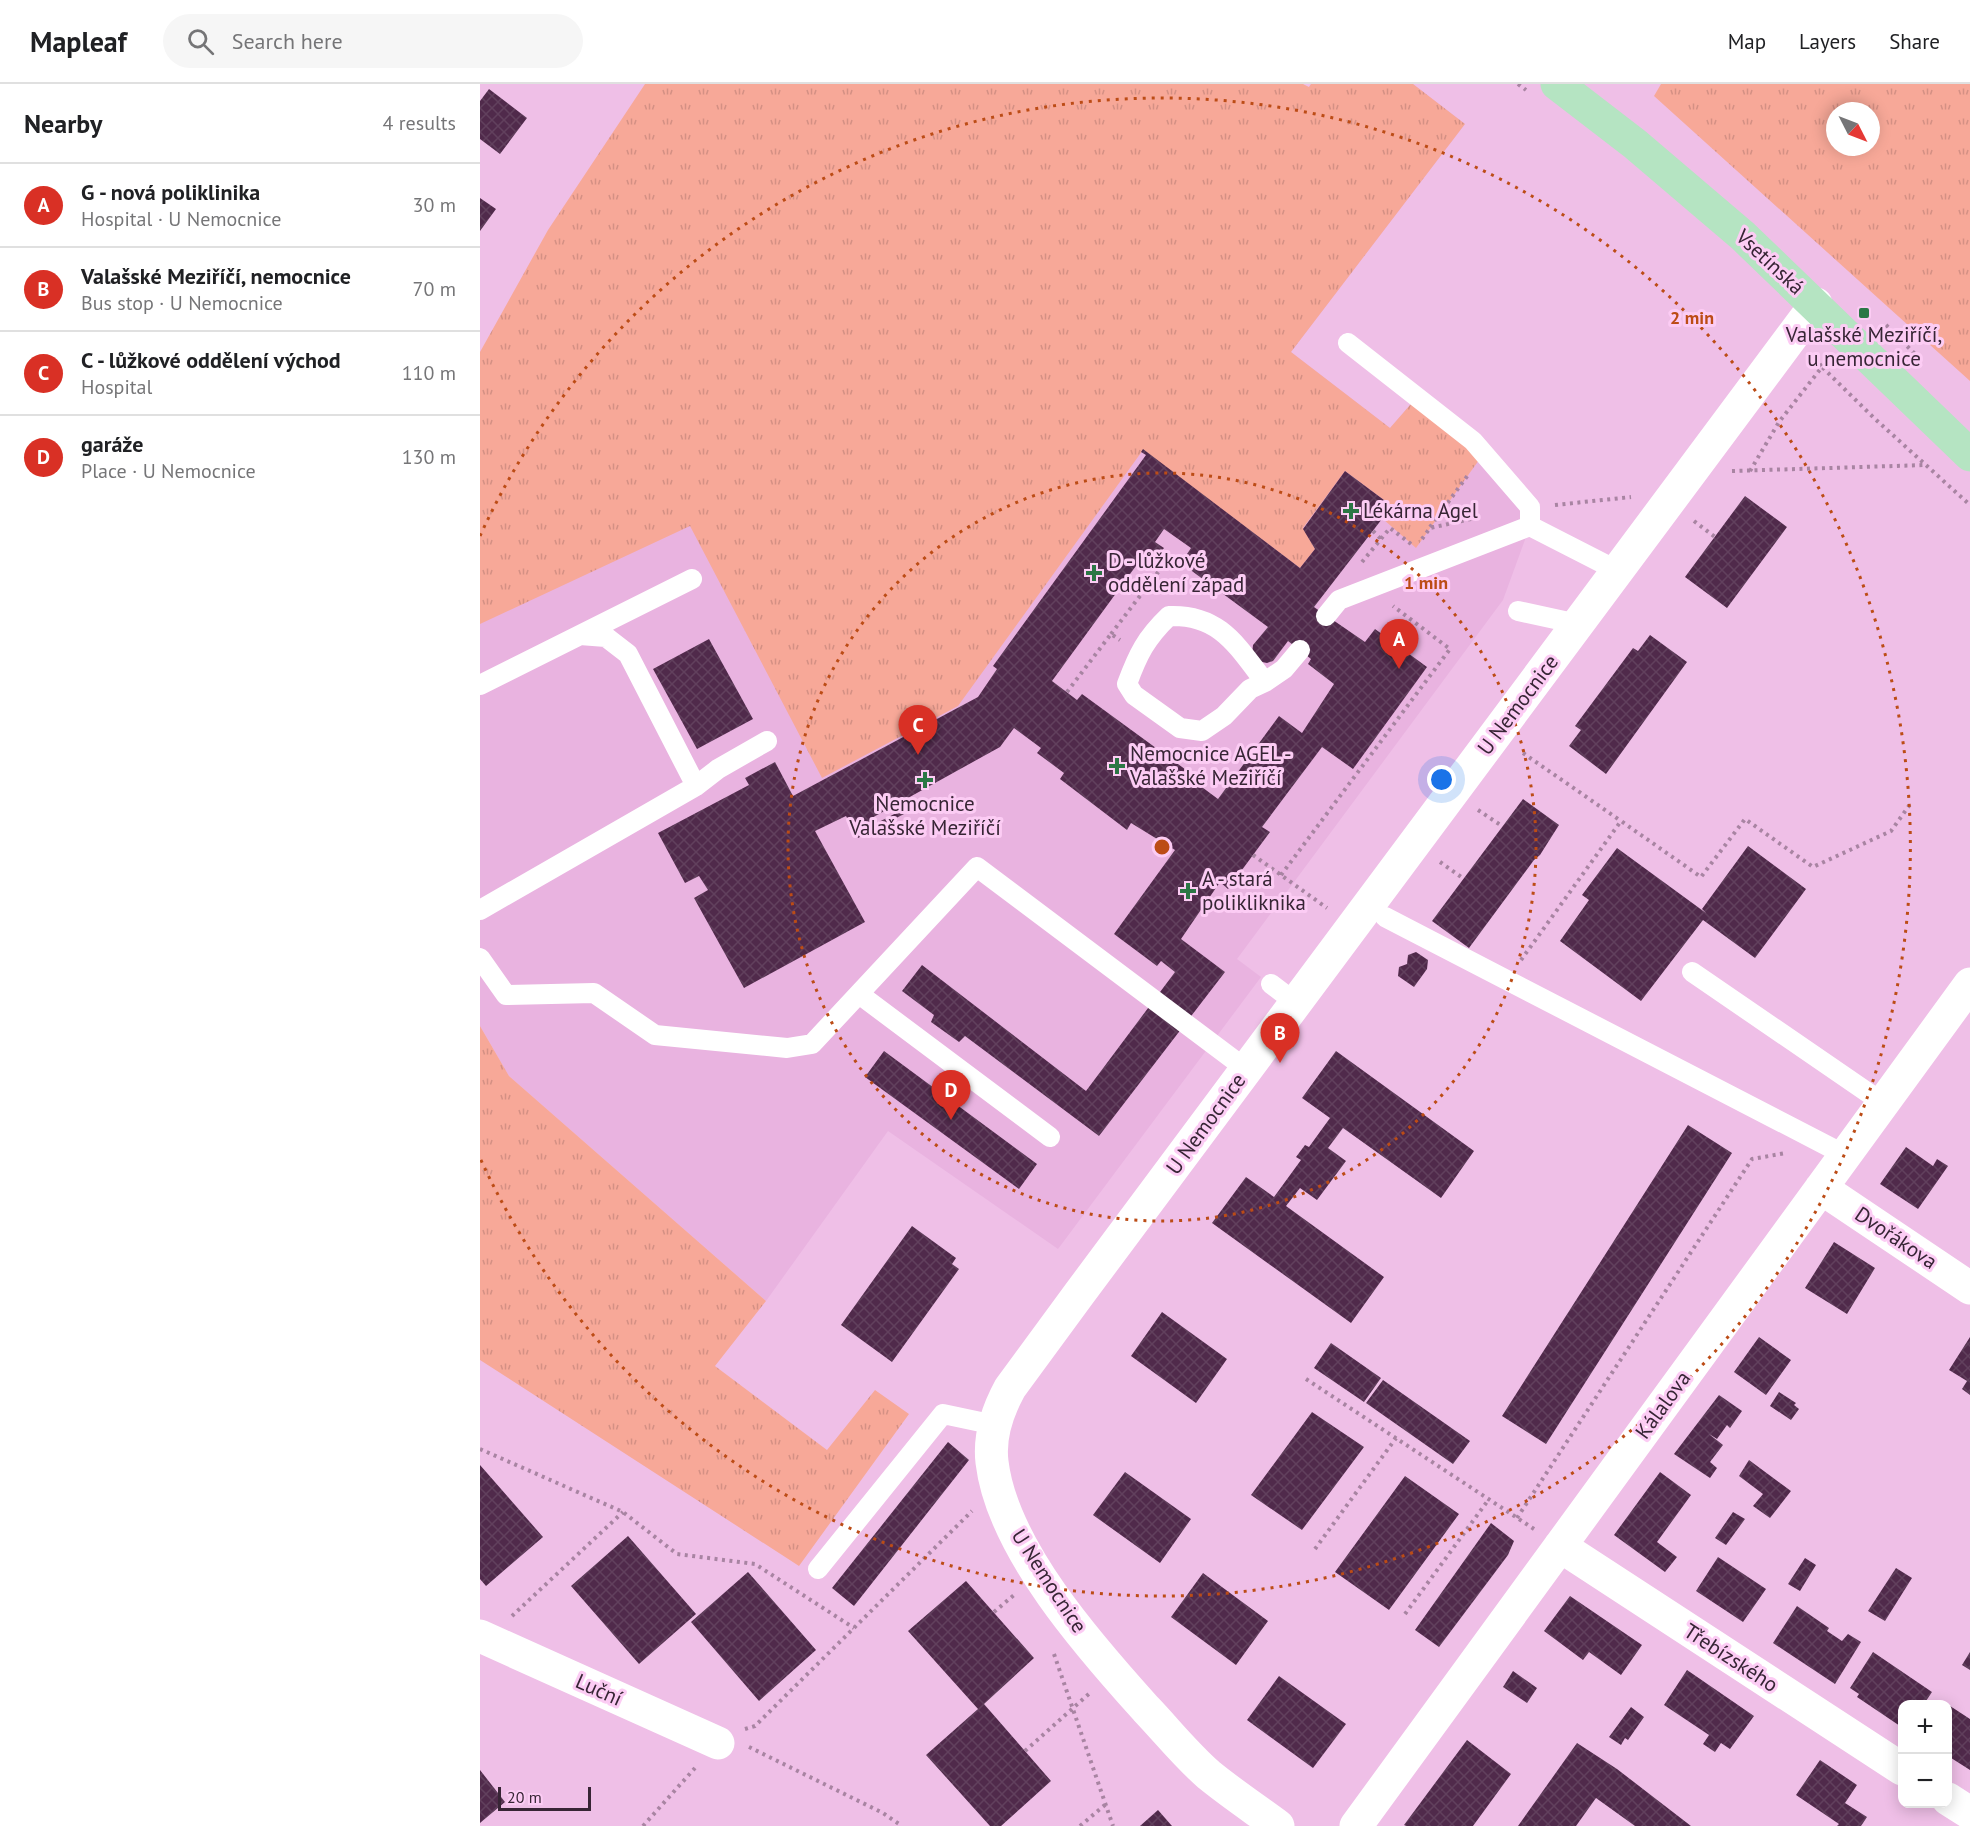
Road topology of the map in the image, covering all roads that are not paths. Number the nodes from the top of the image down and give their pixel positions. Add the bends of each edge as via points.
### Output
1 (1557, 84) edge
2 (1816, 304) junction
3 (1348, 344) dead end
4 (1970, 455) edge
5 (1530, 516) junction
6 (1618, 571) junction
7 (692, 579) dead end
8 (1518, 611) dead end
9 (1326, 616) dead end
10 (1578, 624) junction
11 (580, 635) junction
12 (1300, 650) dead end
13 (1265, 682) junction
14 (480, 685) edge
15 (767, 741) dead end
16 (696, 786) junction
17 (480, 910) edge
18 (1385, 917) dead end
19 (480, 958) edge
20 (1692, 972) dead end
21 (1970, 984) edge
22 (860, 994) junction
23 (1246, 1070) junction
24 (1883, 1102) junction
25 (1050, 1137) dead end
26 (1836, 1151) junction
27 (1821, 1188) junction
28 (1970, 1288) edge
29 (995, 1425) junction
30 (1560, 1546) junction
31 (818, 1569) dead end
32 (480, 1636) edge
33 (718, 1743) road end
34 (1898, 1766) edge
35 (1952, 1802) edge
36 (1970, 1813) edge
37 (1278, 1826) edge
38 (1356, 1826) edge

1 - 2 main road, Vsetínská via 1675,177
2 - 4 main road, Vsetínská
2 - 6 street, U Nemocnice via 1686,494
3 - 5 lane via 1473,441
5 - 6 lane
5 - 9 lane via 1371,590 1339,600
6 - 10 street, U Nemocnice
7 - 11 lane
8 - 10 lane
10 - 23 street, U Nemocnice via 1353,926 1284,993
11 - 14 lane
11 - 16 lane via 606,637 628,654
12 - 13 lane via 1284,669
13 - 13 lane via 1233,640 1208,621 1189,615 1169,616 1152,633 1138,653 1127,684 1134,695 1180,728 1202,731 1224,716 1250,689
15 - 16 lane
16 - 17 lane
18 - 26 lane
19 - 22 lane via 506,995 594,993 655,1035 776,1047 812,1044
20 - 24 lane
21 - 24 street, Kálalova
22 - 23 lane via 977,867
22 - 25 lane
23 - 29 street, U Nemocnice via 1010,1388
24 - 26 street, Kálalova
26 - 27 street, Kálalova
27 - 28 street, Dvořákova
27 - 30 street, Kálalova
29 - 31 lane via 943,1414
29 - 37 street, U Nemocnice via 993,1469 1004,1508 1062,1608 1113,1671 1208,1774
30 - 34 street, Třebízského
30 - 38 street, Kálalova
32 - 33 street, Luční
35 - 36 street

